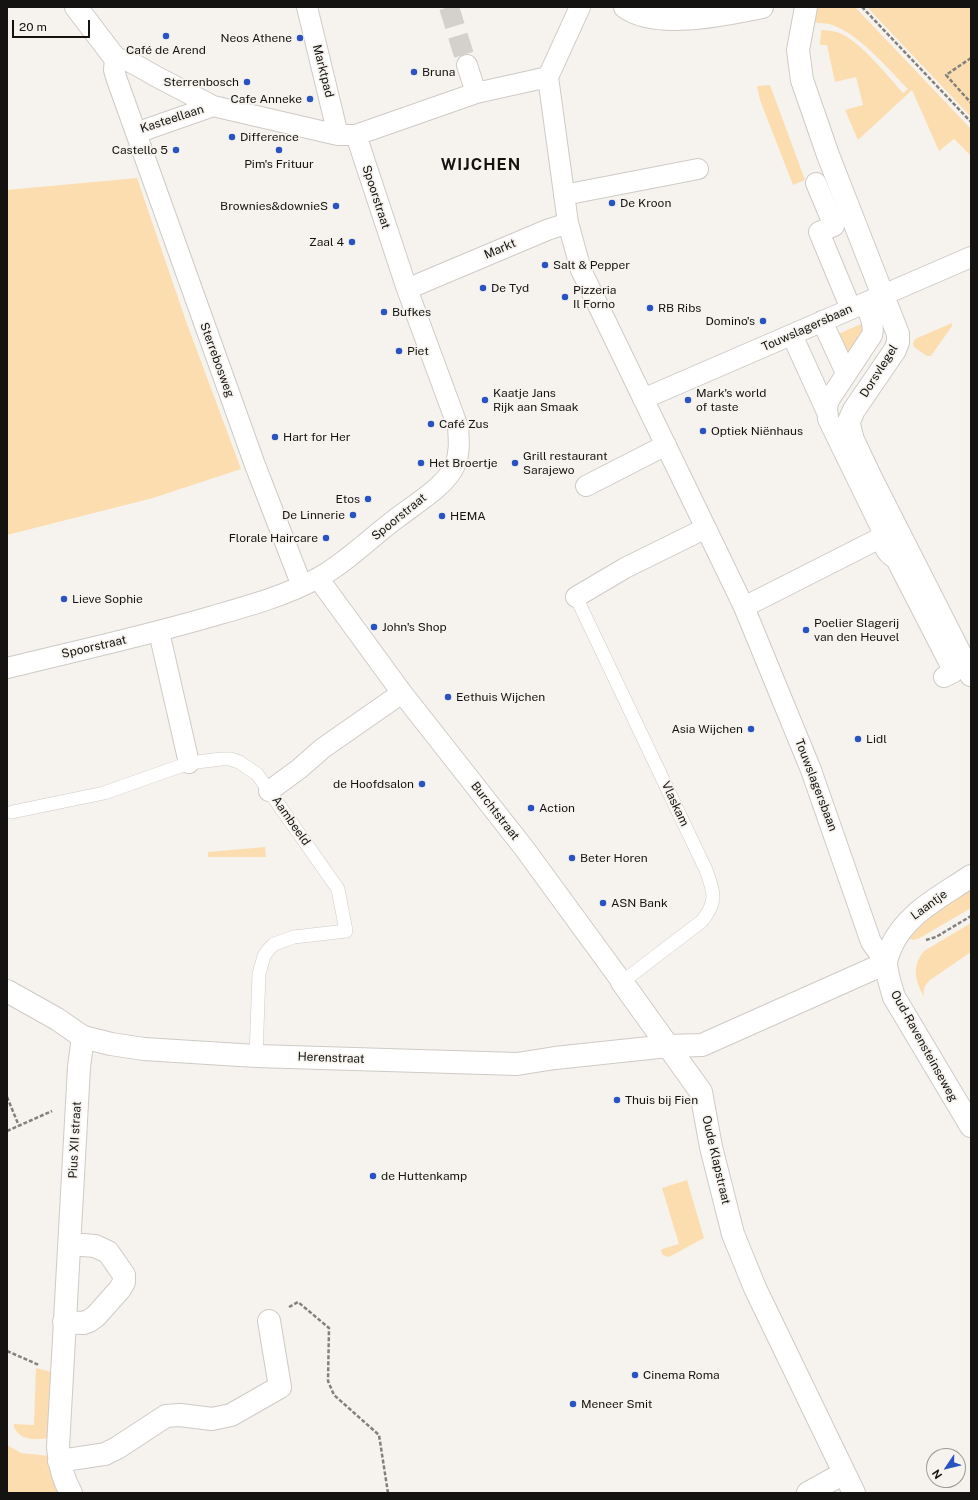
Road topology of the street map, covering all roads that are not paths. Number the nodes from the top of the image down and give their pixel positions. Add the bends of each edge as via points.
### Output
1 (76, 7) edge
2 (307, 7) edge
3 (580, 7) edge
4 (624, 7) edge
5 (762, 7) edge
6 (806, 7) edge
7 (729, 10) edge
8 (114, 58) junction
9 (467, 65) tunnel mouth
10 (548, 77) junction
11 (476, 93) junction
12 (213, 106) junction
13 (136, 133) junction
14 (347, 135) junction
15 (698, 169) dead end
16 (816, 183) dead end
17 (564, 195) junction
18 (568, 223) junction
19 (971, 257) edge
20 (407, 288) junction
21 (866, 302) junction
22 (822, 321) junction
23 (792, 335) junction
24 (846, 373) junction
25 (643, 399) junction
26 (827, 412) junction
27 (666, 445) junction
28 (586, 486) dead end
29 (706, 528) junction
30 (891, 533) junction
31 (310, 582) junction
32 (576, 597) joint
33 (744, 607) junction
34 (159, 632) junction
35 (7, 668) edge
36 (971, 674) edge
37 (944, 677) dead end
38 (402, 693) junction
39 (189, 764) junction
40 (269, 791) junction
41 (12, 812) dead end
42 (971, 876) edge
43 (886, 963) junction
44 (622, 982) junction
45 (7, 991) edge
46 (83, 1037) junction
47 (668, 1046) junction
48 (256, 1056) junction
49 (971, 1126) edge
50 (70, 1244) junction
51 (269, 1321) road end
52 (64, 1322) junction
53 (59, 1461) junction
54 (844, 1473) junction
55 (71, 1493) edge
56 (808, 1493) edge
57 (854, 1493) edge

1 - 8 street
2 - 14 street, Marktpad
3 - 10 street
4 - 7 street via 641,15 666,18 707,17
5 - 7 street
6 - 21 street, Dorsvlegel via 798,50 802,80 828,155
8 - 12 street, Kasteellaan via 128,61
8 - 13 street, Kasteellaan via 114,70
9 - 11 street
10 - 11 street
10 - 17 street
11 - 14 street
12 - 13 street, Kasteellaan
12 - 14 street, Kasteellaan
13 - 31 street, Sterrebosweg via 254,465
14 - 20 street, Spoorstraat
15 - 17 street
16 - 21 street, Dorsvlegel via 834,226 820,232
17 - 18 street
18 - 20 street, Markt
18 - 25 street, Touwslagersbaan via 581,270
19 - 21 street, Touwslagersbaan
20 - 31 street, Spoorstraat via 458,427 459,444 455,465 438,486 343,563
21 - 22 street, Touwslagersbaan
21 - 24 street, Dorsvlegel via 874,329
21 - 30 street, Dorsvlegel via 898,334 898,342 854,410 850,429
22 - 23 street, Touwslagersbaan
22 - 24 street
23 - 25 street, Touwslagersbaan
23 - 26 street, Dorsvlegel
24 - 26 street, Dorsvlegel via 829,400
25 - 27 street, Touwslagersbaan
26 - 30 street, Dorsvlegel via 833,431
27 - 28 street
27 - 29 street, Touwslagersbaan
29 - 32 street via 625,568
29 - 33 street, Touwslagersbaan
30 - 33 street
30 - 36 street, Dorsvlegel
30 - 37 street, Dorsvlegel via 884,546 896,559 954,672
31 - 34 street, Spoorstraat via 256,604
31 - 38 street, Burchtstraat
32 - 44 lane, Vlaskam via 712,886 713,899 710,911 702,921
33 - 43 street, Touwslagersbaan via 811,770 871,942
34 - 35 street, Spoorstraat
34 - 39 street
38 - 40 street via 323,748
38 - 44 street, Burchtstraat via 524,848
39 - 40 lane, Aambeeld via 221,759 239,762 257,774
39 - 41 lane, Aambeeld via 104,793
40 - 48 lane, Aambeeld via 338,889 346,931 294,937 274,944 269,949 264,956 259,974
42 - 43 street, Laantje via 917,913 904,925 893,943
43 - 47 street via 702,1045
43 - 49 street, Oud-Ravensteinseweg via 894,997
44 - 47 street, Burchtstraat
45 - 46 street, Herenstraat
46 - 48 street, Herenstraat via 144,1049
46 - 50 street, Pius XII straat via 78,1067
47 - 48 street, Herenstraat via 517,1064
47 - 54 street, Oude Klapstraat via 701,1092 710,1146 733,1234 755,1288
50 - 52 street, Pius XII straat
50 - 52 street via 95,1246 108,1252 124,1275 124,1282 89,1321
51 - 53 street via 280,1387 231,1415 212,1419 166,1416 104,1454
52 - 53 street, Pius XII straat
53 - 55 street, Pius XII straat
54 - 56 street
54 - 57 street, Oude Klapstraat

